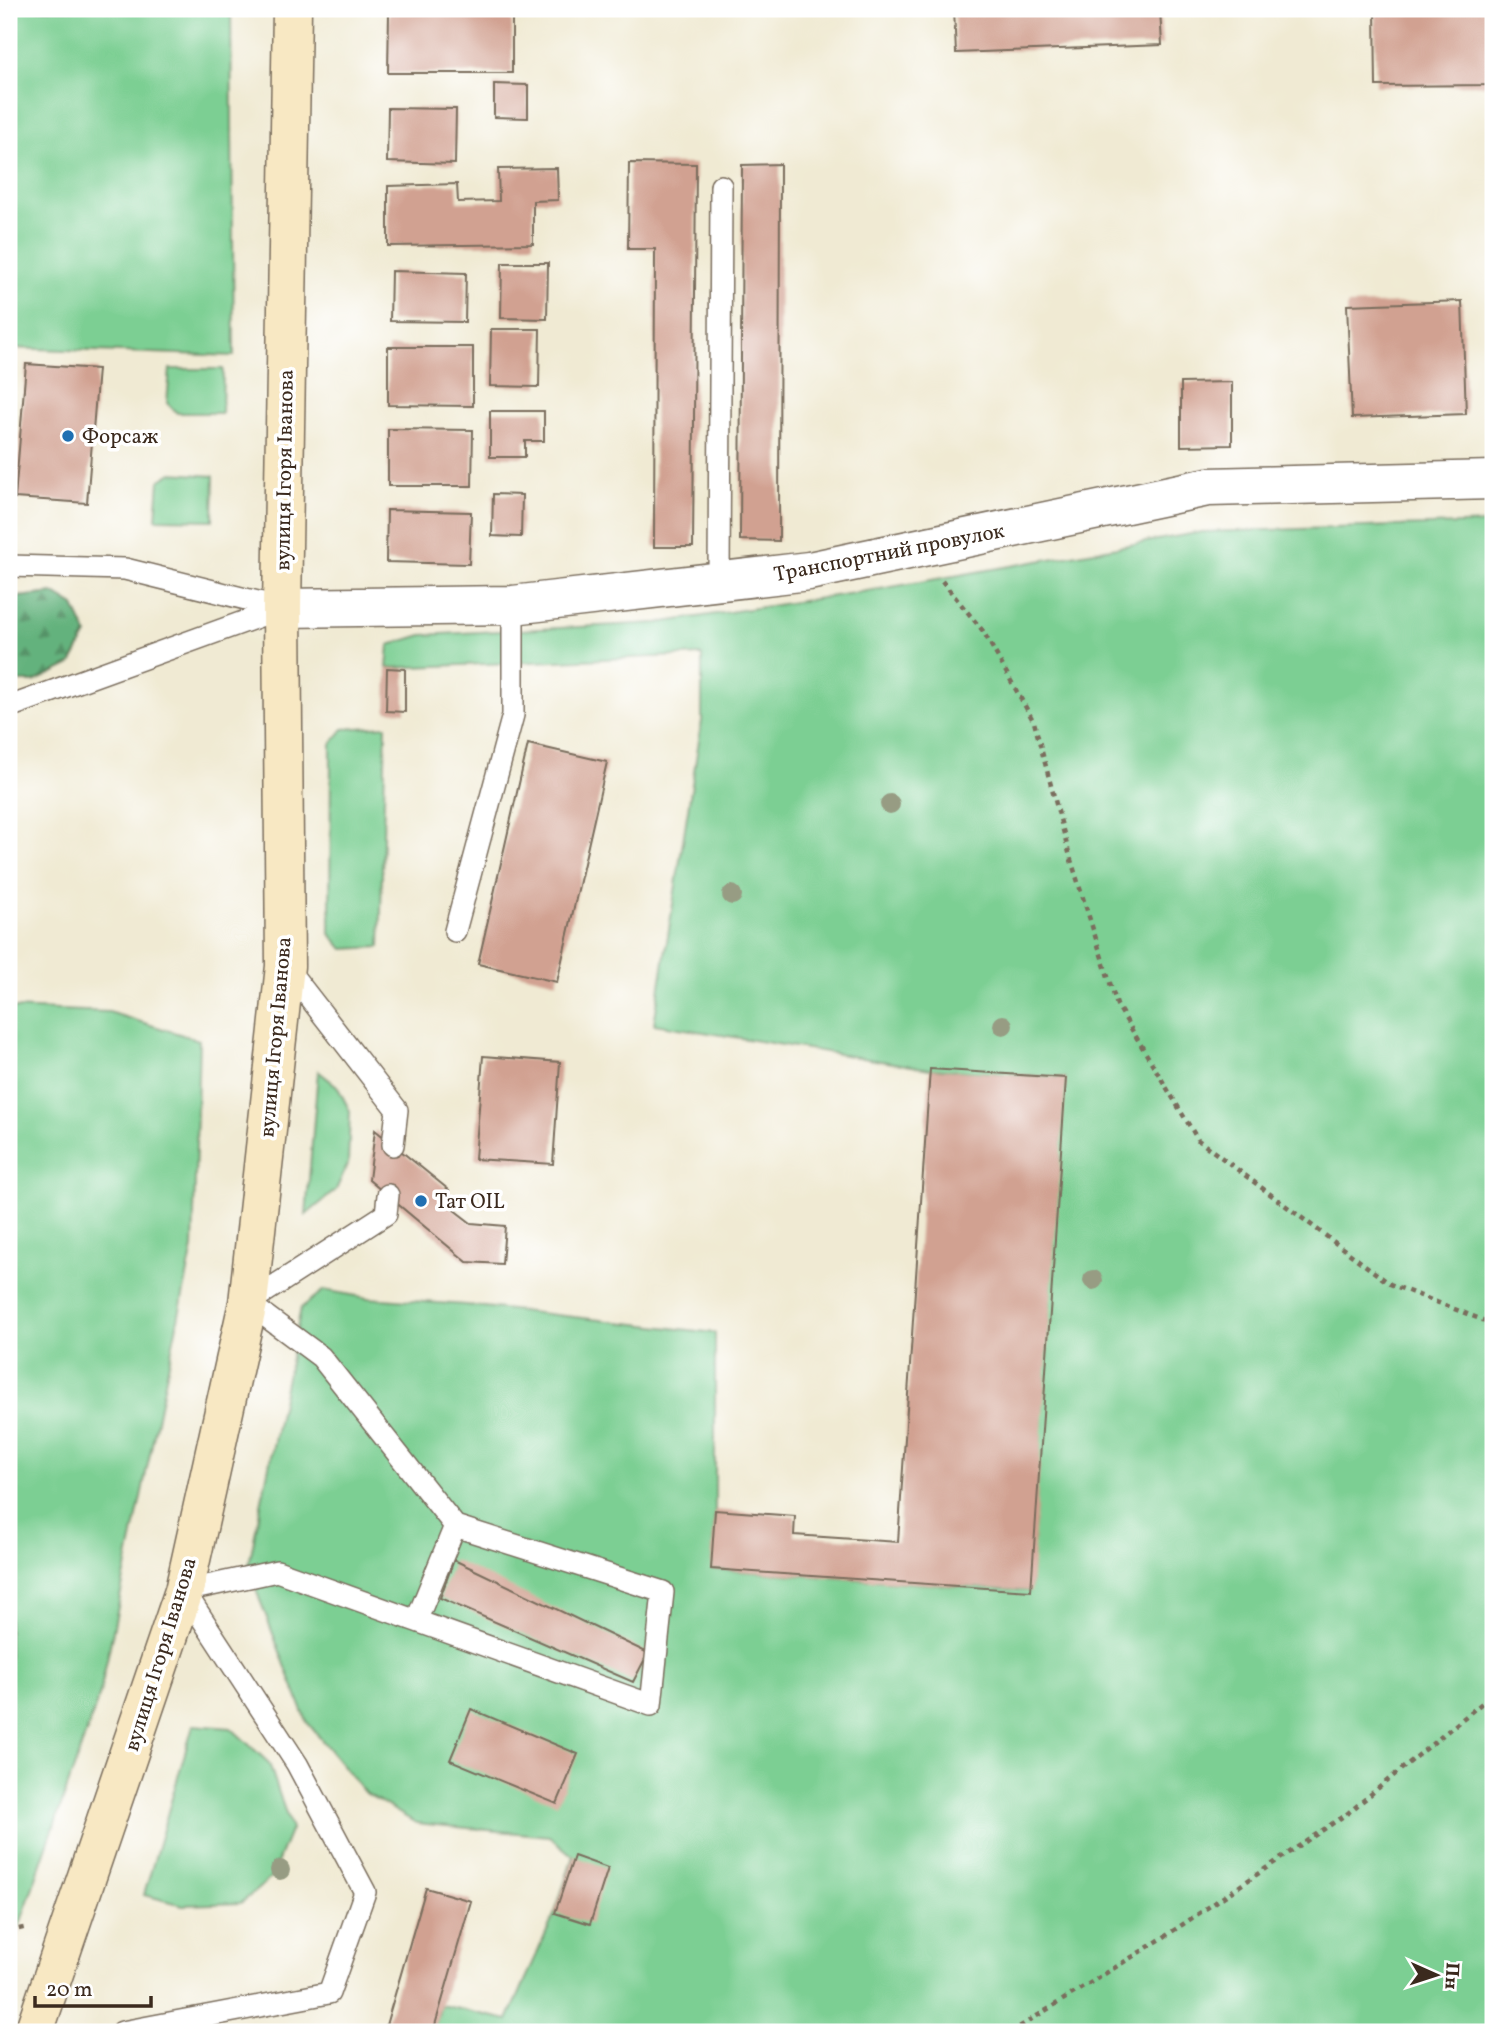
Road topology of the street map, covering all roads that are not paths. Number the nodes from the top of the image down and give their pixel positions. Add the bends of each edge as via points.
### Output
1 (292, 9) edge
2 (721, 186) dead end
3 (1493, 480) edge
4 (9, 566) edge
5 (719, 581) junction
6 (513, 605) junction
7 (282, 608) junction
8 (9, 707) edge
9 (455, 931) dead end
10 (285, 966) junction
11 (393, 1145) dead end
12 (388, 1195) dead end
13 (248, 1303) junction
14 (455, 1526) junction
15 (184, 1591) junction
16 (417, 1619) junction
17 (34, 2032) edge
18 (122, 2032) edge

1 - 7 street, вулиця Ігоря Іванова
2 - 5 lane
3 - 5 street, Транспортний провулок via 1208,487 809,571
4 - 7 lane via 125,569
5 - 6 street, Транспортний провулок
6 - 7 street, Транспортний провулок
6 - 9 lane via 513,715
7 - 8 lane
7 - 10 street, вулиця Ігоря Іванова
10 - 11 lane via 397,1110
10 - 13 street, вулиця Ігоря Іванова
12 - 13 lane via 386,1213
13 - 14 lane via 321,1357
13 - 15 street, вулиця Ігоря Іванова
14 - 16 lane
14 - 16 lane via 663,1592 651,1706
15 - 16 lane via 277,1571
15 - 17 street, вулиця Ігоря Іванова
15 - 18 lane via 297,1764 365,1892 329,1993

